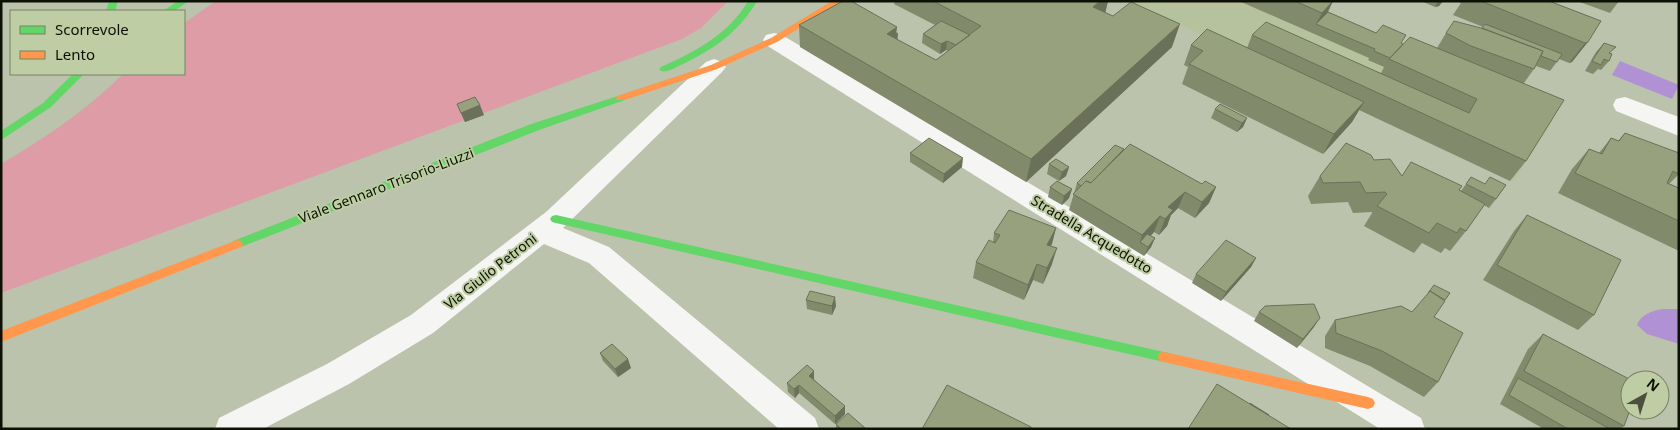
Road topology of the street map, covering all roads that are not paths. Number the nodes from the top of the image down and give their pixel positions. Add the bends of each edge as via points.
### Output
1 (185, 1) edge
2 (753, 1) edge
3 (839, 1) edge
4 (170, 10) edge
5 (774, 40) junction
6 (714, 67) junction
7 (78, 75) edge
8 (1625, 105) dead end
9 (535, 127) junction
10 (1679, 127) edge
11 (1, 136) edge
12 (549, 225) junction
13 (56, 316) junction
14 (1, 330) edge
15 (1, 337) edge
16 (1368, 403) junction
17 (231, 429) edge
18 (803, 429) edge
19 (1409, 429) edge

1 - 4 street
2 - 9 street via 748,13 726,34 688,58
3 - 5 street
5 - 6 street, Viale Gennaro Trisorio-Liuzzi
5 - 16 street, Stradella Acquedotto
6 - 9 street, Viale Gennaro Trisorio-Liuzzi
6 - 12 street, Via Giulio Petroni
7 - 11 street via 47,105
8 - 10 street
9 - 13 street, Viale Gennaro Trisorio-Liuzzi
12 - 16 street
12 - 17 street, Via Giulio Petroni via 422,324 338,374
12 - 18 street via 599,255
13 - 14 street
13 - 15 street, Viale Gennaro Trisorio-Liuzzi
16 - 19 street, Stradella Acquedotto

